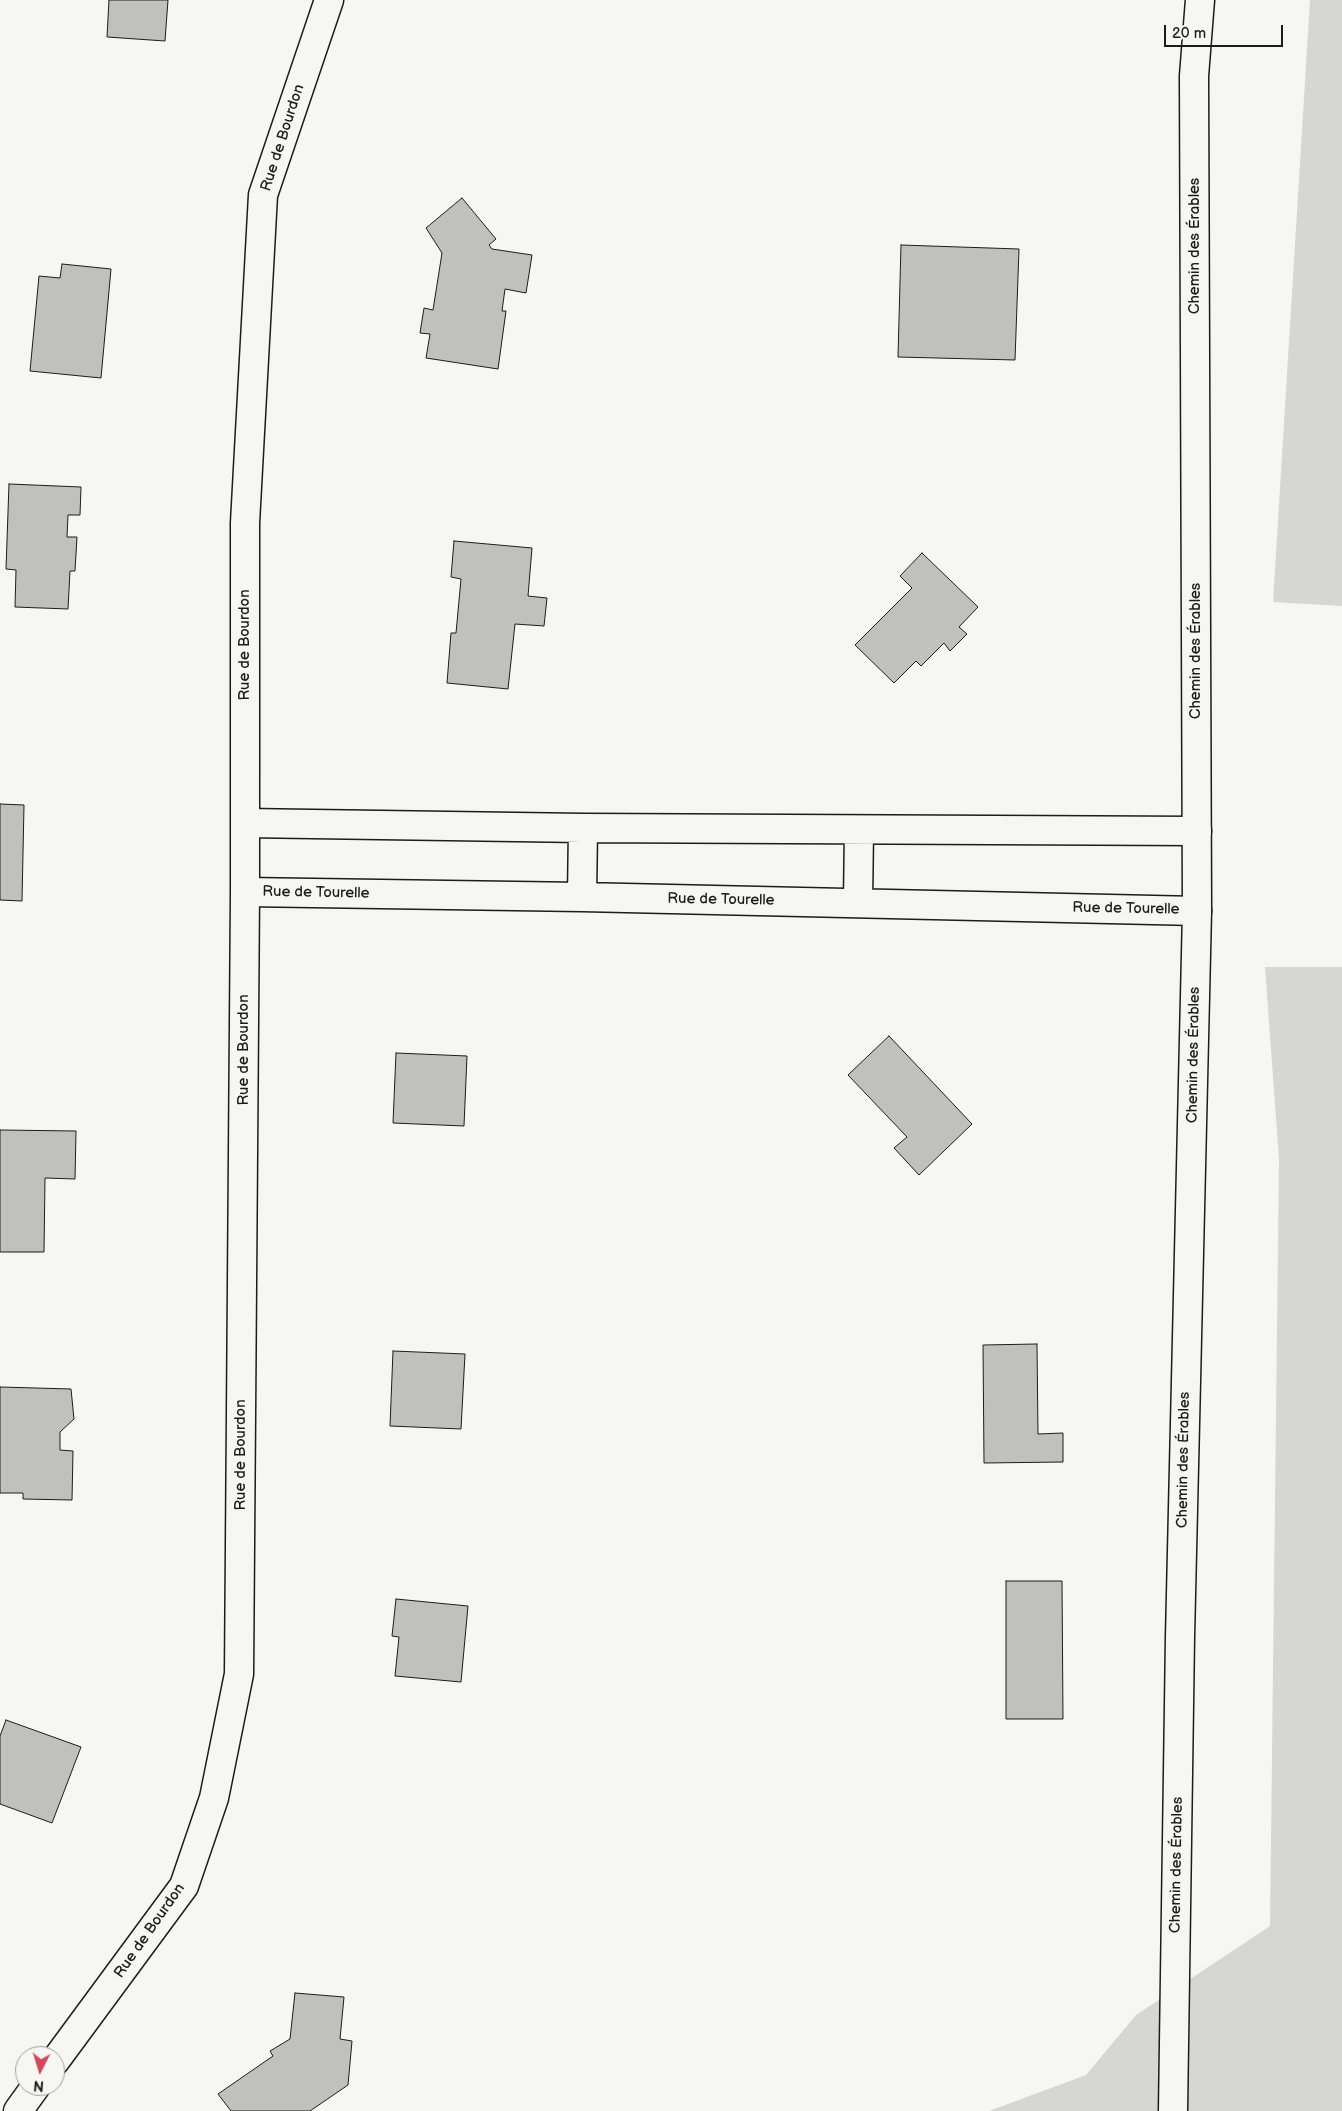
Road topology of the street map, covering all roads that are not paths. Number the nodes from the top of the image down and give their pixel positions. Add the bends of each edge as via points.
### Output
1 (329, 0) edge
2 (1200, 0) edge
3 (245, 823) junction
4 (583, 828) junction
5 (860, 830) junction
6 (1197, 831) junction
7 (245, 892) junction
8 (582, 897) junction
9 (858, 903) junction
10 (1197, 911) junction
11 (65, 2047) edge
12 (29, 2096) edge
13 (18, 2111) edge
14 (1173, 2111) edge

1 - 3 street, Rue de Bourdon via 263,195 245,523
2 - 6 street, Chemin des Érables via 1194,76
3 - 4 street
3 - 7 street, Rue de Bourdon
4 - 5 street
4 - 8 street
5 - 6 street
5 - 9 street
6 - 10 street, Chemin des Érables
7 - 8 street, Rue de Tourelle
7 - 11 street, Rue de Bourdon via 239,1674 214,1798 184,1886
8 - 9 street, Rue de Tourelle
9 - 10 street, Rue de Tourelle
10 - 14 street, Chemin des Érables
12 - 13 street

